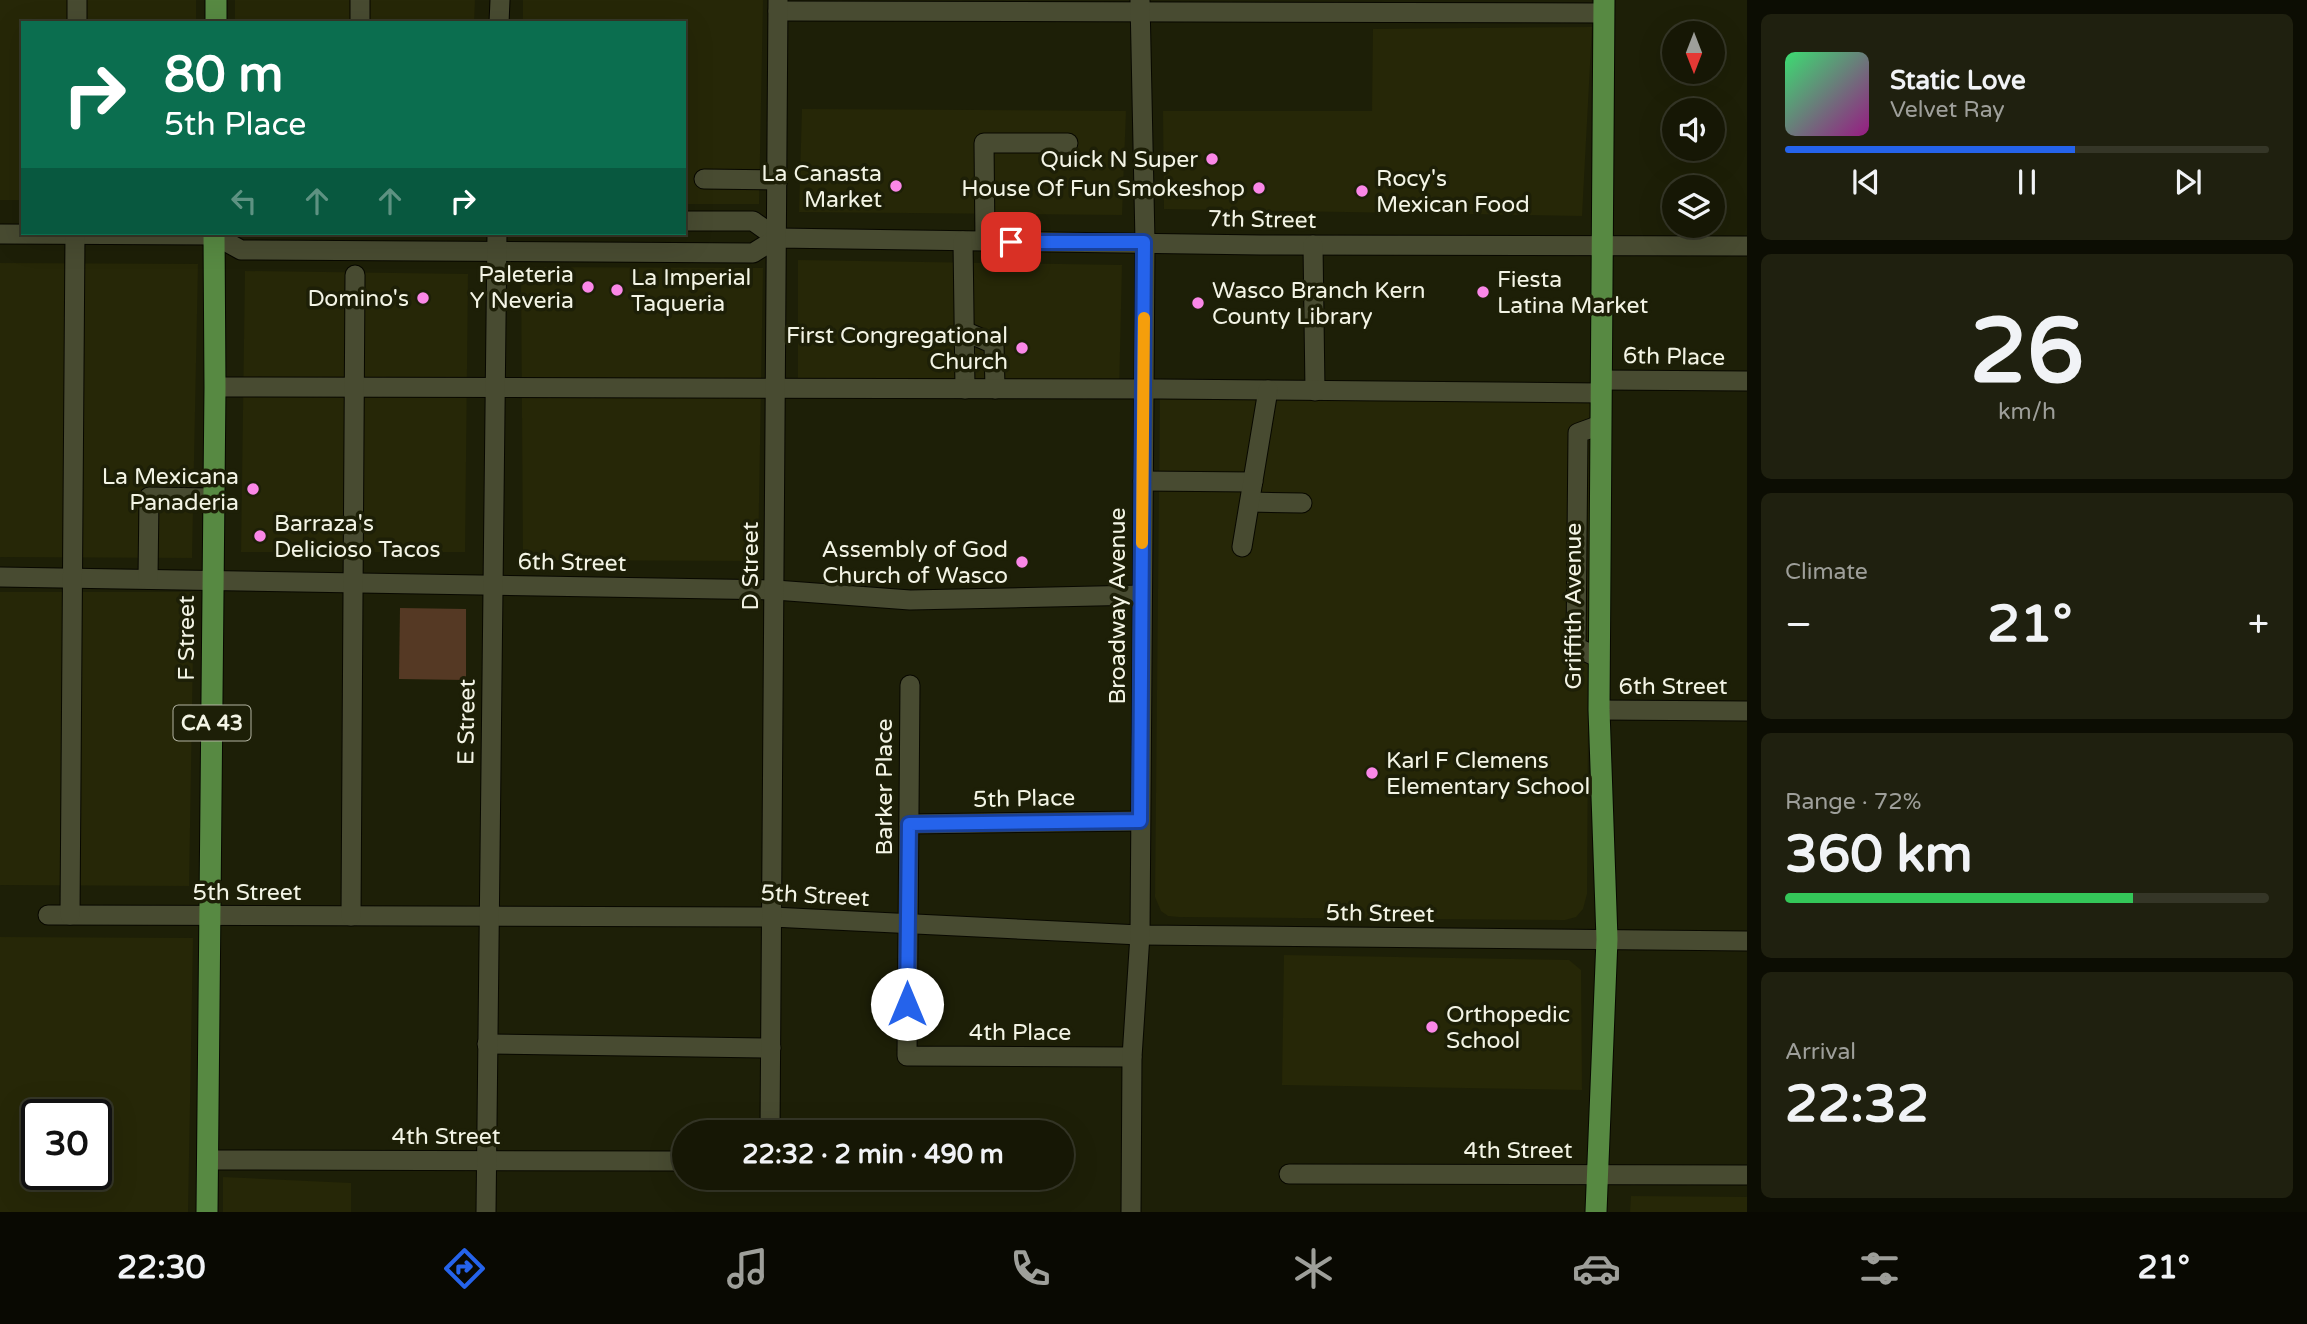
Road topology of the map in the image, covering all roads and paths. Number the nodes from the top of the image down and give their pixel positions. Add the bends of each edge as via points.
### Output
1 (77, 0) edge
2 (216, 0) edge
3 (360, 0) edge
4 (499, 0) edge
5 (778, 5) edge
6 (1140, 6) edge
7 (1372, 6) edge
8 (1604, 6) edge
9 (76, 21) edge
10 (216, 21) edge
11 (360, 21) edge
12 (499, 21) edge
13 (1068, 143) dead end
14 (704, 179) dead end
15 (778, 180) junction
16 (686, 221) edge
17 (0, 234) edge
18 (21, 234) edge
19 (75, 235) edge
20 (215, 235) edge
21 (218, 235) edge
22 (777, 238) junction
23 (962, 241) junction
24 (985, 241) junction
25 (497, 242) edge
26 (1144, 242) junction
27 (1313, 245) junction
28 (1602, 246) junction
29 (1747, 246) edge
30 (355, 275) dead end
31 (964, 331) junction
32 (1747, 381) edge
33 (1601, 386) junction
34 (215, 387) junction
35 (494, 387) junction
36 (355, 388) junction
37 (776, 389) junction
38 (965, 389) junction
39 (995, 389) junction
40 (1144, 389) junction
41 (1268, 390) junction
42 (1315, 391) junction
43 (1143, 481) junction
44 (1253, 482) junction
45 (214, 499) junction
46 (1250, 502) junction
47 (1302, 503) dead end
48 (1242, 547) dead end
49 (0, 577) edge
50 (72, 578) junction
51 (148, 579) junction
52 (213, 580) junction
53 (352, 582) junction
54 (492, 586) junction
55 (775, 590) junction
56 (1142, 595) junction
57 (910, 685) dead end
58 (1599, 710) junction
59 (1747, 711) edge
60 (1140, 821) junction
61 (909, 824) junction
62 (48, 915) dead end
63 (70, 915) junction
64 (211, 916) junction
65 (351, 916) junction
66 (488, 916) junction
67 (772, 917) junction
68 (908, 924) junction
69 (1140, 935) junction
70 (1607, 939) junction
71 (1747, 941) edge
72 (487, 1044) junction
73 (771, 1048) junction
74 (907, 1056) joint
75 (1132, 1057) junction
76 (770, 1120) edge
77 (208, 1160) junction
78 (486, 1160) junction
79 (672, 1161) edge
80 (1289, 1174) dead end
81 (1596, 1175) junction
82 (1747, 1175) edge
83 (207, 1212) edge
84 (486, 1212) edge
85 (1131, 1212) edge
86 (1596, 1212) edge

1 - 9 street
2 - 10 main road
3 - 11 street
4 - 12 street
5 - 6 street
5 - 15 street, D Street
6 - 7 street
6 - 26 street, Broadway Avenue
7 - 8 street
8 - 28 main road, Griffith Avenue
13 - 24 street via 984,143
14 - 15 street
15 - 22 street, D Street
16 - 22 street, 7th Street via 753,221
17 - 18 street, 7th Street
19 - 50 street
20 - 34 main road, F Street / CA 43
21 - 25 street, 7th Street via 241,250
22 - 23 street, 7th Street
22 - 25 street, 7th Street via 753,253
22 - 37 street, D Street
23 - 24 street, 7th Street
23 - 31 street
24 - 26 street, 7th Street
25 - 35 street, E Street
26 - 27 street, 7th Street
26 - 40 street, Broadway Avenue
27 - 28 street, 7th Street
27 - 42 street
28 - 29 street, 7th Street
28 - 33 main road, Griffith Avenue
30 - 36 street
31 - 38 street
31 - 39 street via 993,344
32 - 33 street, 6th Place
33 - 42 street, 6th Place
33 - 58 main road, Griffith Avenue
34 - 36 street, 6th Place
34 - 45 main road, F Street / CA 43
35 - 36 street, 6th Place
35 - 37 street, 6th Place
35 - 54 street, E Street
36 - 53 street
37 - 38 street, 6th Place
37 - 55 street, D Street
38 - 39 street, 6th Place
39 - 40 street, 6th Place
40 - 41 street, 6th Place
40 - 43 street, Broadway Avenue
41 - 42 street, 6th Place
41 - 44 street
43 - 44 street
43 - 56 street, Broadway Avenue
44 - 46 street
45 - 51 street via 149,498
45 - 52 main road, F Street / CA 43
46 - 47 street
46 - 48 street
49 - 50 street, 6th Street
50 - 51 street, 6th Street
50 - 63 street
51 - 52 street, 6th Street
52 - 53 street, 6th Street
52 - 64 main road, F Street / CA 43
53 - 54 street, 6th Street
53 - 65 street
54 - 55 street, 6th Street
54 - 66 street, E Street
55 - 56 street, 6th Street via 910,600
55 - 67 street, D Street
56 - 60 street, Broadway Avenue
57 - 61 street, Barker Place
58 - 59 street, 6th Street
58 - 70 main road, Griffith Avenue
60 - 61 street, 5th Place
60 - 69 street, Broadway Avenue
61 - 68 street, Barker Place
62 - 63 street, 5th Street
63 - 64 street, 5th Street
64 - 65 street, 5th Street
64 - 77 main road, F Street / CA 43
65 - 66 street, 5th Street
66 - 67 street, 5th Street
66 - 72 street, E Street
67 - 68 street, 5th Street
67 - 73 street, D Street
68 - 69 street, 5th Street
68 - 74 street, Barker Place
69 - 70 street, 5th Street
69 - 75 street, Broadway Avenue
70 - 71 street, 5th Street
70 - 81 main road, Griffith Avenue
72 - 73 street
72 - 78 street, E Street
73 - 76 street, D Street
74 - 75 street, 4th Place
75 - 85 street, Broadway Avenue
77 - 78 street, 4th Street
77 - 83 main road, F Street / CA 43
78 - 79 street, 4th Street
78 - 84 street, E Street
80 - 81 street, 4th Street
81 - 82 street, 4th Street
81 - 86 main road, Griffith Avenue

